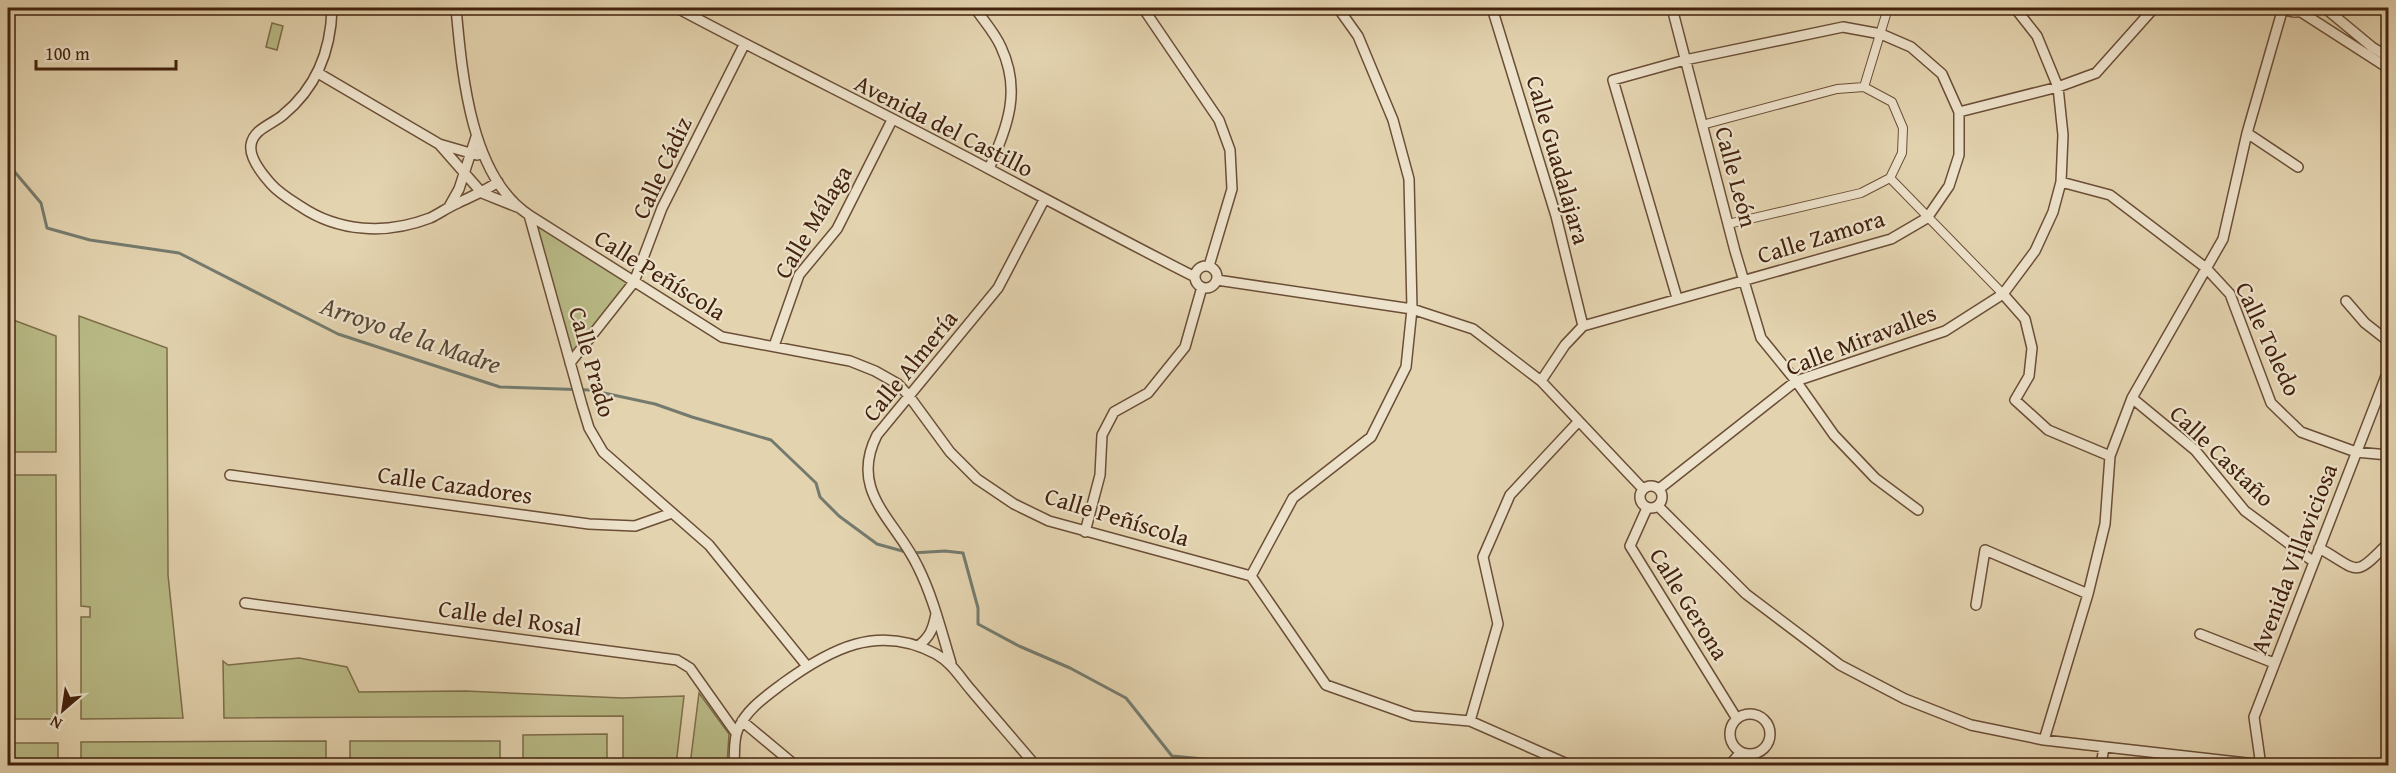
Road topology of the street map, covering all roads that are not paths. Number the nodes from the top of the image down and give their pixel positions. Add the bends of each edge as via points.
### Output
1 (332, 8) edge
2 (456, 8) edge
3 (681, 8) edge
4 (975, 8) edge
5 (1143, 8) edge
6 (1338, 8) edge
7 (1508, 8) edge
8 (1672, 8) edge
9 (1888, 8) edge
10 (2015, 8) edge
11 (2154, 8) edge
12 (2284, 8) edge
13 (2325, 8) edge
14 (1493, 9) edge
15 (2304, 10) edge
16 (1881, 34) junction
17 (744, 45) junction
18 (2388, 57) edge
19 (1685, 60) junction
20 (2388, 68) edge
21 (318, 73) junction
22 (1864, 87) junction
23 (2058, 87) junction
24 (1959, 112) junction
25 (892, 120) junction
26 (1702, 125) junction
27 (2247, 133) junction
28 (476, 136) junction
29 (439, 144) junction
30 (471, 153) junction
31 (486, 160) junction
32 (2298, 167) dead end
33 (989, 169) junction
34 (465, 173) junction
35 (1890, 178) junction
36 (498, 182) junction
37 (2061, 182) junction
38 (482, 193) junction
39 (1044, 200) junction
40 (446, 209) junction
41 (521, 209) junction
42 (529, 215) junction
43 (1927, 218) junction
44 (1728, 224) junction
45 (1209, 266) junction
46 (2206, 268) junction
47 (1195, 277) junction
48 (1217, 280) junction
49 (1745, 280) junction
50 (634, 282) junction
51 (1202, 287) junction
52 (2003, 294) junction
53 (1677, 298) junction
54 (2346, 301) dead end
55 (1412, 309) junction
56 (1582, 326) junction
57 (2388, 341) edge
58 (774, 346) junction
59 (570, 363) junction
60 (2388, 371) edge
61 (1541, 381) junction
62 (1796, 381) junction
63 (909, 396) junction
64 (2132, 398) junction
65 (1578, 422) junction
66 (2356, 452) junction
67 (2388, 455) edge
68 (2110, 456) junction
69 (230, 475) dead end
70 (1643, 489) junction
71 (1659, 489) junction
72 (1658, 506) junction
73 (1647, 508) junction
74 (1918, 510) dead end
75 (672, 513) junction
76 (1085, 532) junction
77 (2388, 543) edge
78 (2319, 548) junction
79 (2314, 562) junction
80 (1251, 576) junction
81 (2088, 594) junction
82 (245, 603) dead end
83 (1976, 605) dead end
84 (936, 612) junction
85 (2200, 634) dead end
86 (944, 640) junction
87 (927, 645) junction
88 (951, 663) junction
89 (2274, 663) junction
90 (807, 666) junction
91 (1737, 719) junction
92 (1470, 721) junction
93 (742, 722) junction
94 (736, 732) junction
95 (2044, 740) junction
96 (2104, 747) junction
97 (1741, 752) junction
98 (2388, 763) edge
99 (1032, 764) edge
100 (734, 765) edge
101 (796, 765) edge
102 (1572, 765) edge
103 (1729, 765) edge
104 (2102, 765) edge
105 (2260, 765) edge
106 (2274, 765) edge
107 (2376, 765) edge

1 - 21 street via 329,44
2 - 28 street
3 - 17 street, Avenida del Castillo
4 - 33 street via 1001,46 1013,86 1008,123
5 - 45 street via 1219,120 1230,150 1232,189
6 - 55 street via 1358,36 1393,120 1409,179
7 - 14 street
8 - 19 street, Calle León
9 - 16 street
10 - 23 street, Calle Miravalles via 2037,36
11 - 23 street via 2096,73
12 - 15 street via 2294,13
12 - 27 street
13 - 18 street
14 - 56 street, Calle Guadalajara via 1556,216
15 - 20 street
16 - 19 street, Calle Zamora via 1843,27
16 - 22 street
16 - 24 street, Calle Zamora via 1911,47 1942,74
17 - 25 street, Avenida del Castillo
17 - 50 street, Calle Cádiz via 662,208
19 - 26 street, Calle León
19 - 53 street, Calle Zamora via 1613,80
21 - 29 street
21 - 40 street via 284,115 257,132 251,142 251,153 276,190 310,213 346,227 388,228 429,218
22 - 26 street via 1837,89
22 - 35 street via 1892,102 1903,128 1902,153
23 - 24 street
23 - 37 street, Calle Miravalles via 2063,135
24 - 43 street, Calle Zamora via 1959,154 1949,186
25 - 33 street, Avenida del Castillo
25 - 58 street, Calle Málaga via 837,229 799,275
26 - 44 street, Calle León
27 - 32 street
27 - 46 street via 2223,239
28 - 30 street
28 - 31 street
29 - 30 street
29 - 34 street
30 - 31 street
30 - 34 street
31 - 36 street
33 - 39 street, Avenida del Castillo
34 - 38 street
34 - 40 street via 455,199
35 - 43 street
35 - 44 street via 1861,193
36 - 38 street
36 - 41 street
37 - 46 street, Calle Toledo via 2110,195
37 - 52 street, Calle Miravalles via 2053,213 2035,252
38 - 40 street
38 - 41 street
39 - 47 street, Avenida del Castillo
39 - 63 street, Calle Almería via 998,288
41 - 42 street
42 - 50 street, Calle Peñíscola
42 - 59 street, Calle Prado
43 - 49 street, Calle Zamora via 1891,239
43 - 52 street
44 - 49 street, Calle León
45 - 47 street via 1199,268
45 - 48 street via 1215,270
46 - 64 street
46 - 66 street, Calle Toledo via 2230,294 2271,403 2301,432
47 - 51 street
48 - 51 street via 1212,286
48 - 55 street
49 - 53 street, Calle Zamora
49 - 62 street, Calle León via 1761,338
50 - 58 street, Calle Peñíscola via 722,337
50 - 59 street, Calle Cádiz
51 - 76 street via 1185,347 1148,393 1114,412 1102,435 1100,475
52 - 62 street, Calle Miravalles via 1945,332
52 - 68 street via 2025,318 2032,348 2029,376 2014,400 2048,430
53 - 56 street, Calle Zamora
54 - 57 street via 2364,323
55 - 61 street via 1473,328
55 - 80 street via 1406,367 1371,437 1293,498
56 - 61 street
58 - 63 street, Calle Peñíscola via 850,361 898,384
59 - 75 street, Calle Prado via 589,428 603,452
60 - 66 street, Avenida Villaviciosa
61 - 65 street
62 - 71 street, Calle Miravalles
62 - 74 street, Calle León via 1834,435 1875,478
63 - 76 street, Calle Peñíscola via 950,452 978,478 1014,504
63 - 84 street, Calle Almería via 877,435 867,470 878,508 902,537
64 - 68 street
64 - 79 street, Calle Castaño via 2195,450 2245,511
65 - 70 street
65 - 92 street via 1510,495 1483,557 1498,624
66 - 67 street, Calle Toledo
66 - 78 street, Avenida Villaviciosa
68 - 81 street via 2105,524
69 - 75 street, Calle Cazadores via 589,524 635,526
70 - 71 street
70 - 73 street via 1640,500
71 - 72 street via 1663,496
72 - 73 street
72 - 95 street via 1746,594 1840,665 1905,699 1971,725
73 - 91 street, Calle Gerona via 1630,546
75 - 90 street, Calle Prado via 709,545
76 - 80 street, Calle Peñíscola
77 - 78 street via 2369,563 2358,568 2344,565
78 - 79 street, Avenida Villaviciosa
79 - 89 street, Avenida Villaviciosa
80 - 92 street via 1326,685 1413,716
81 - 83 street via 1985,550
81 - 95 street
82 - 94 street, Calle del Rosal via 677,660 690,668
84 - 86 street, Calle Almería
84 - 87 street
85 - 89 street
86 - 87 street via 938,633
86 - 87 street via 942,652
86 - 88 street, Calle Almería
87 - 88 street
87 - 90 street via 876,640 856,643
88 - 99 street
89 - 105 street, Avenida Villaviciosa via 2254,717
90 - 93 street via 757,702
91 - 97 street via 1731,736
91 - 97 street via 1753,714 1767,723 1770,731 1765,747 1750,754
92 - 102 street
93 - 94 street
93 - 101 street
94 - 100 street
95 - 96 street
96 - 104 street
96 - 105 street
97 - 103 street
98 - 107 street
105 - 106 street

